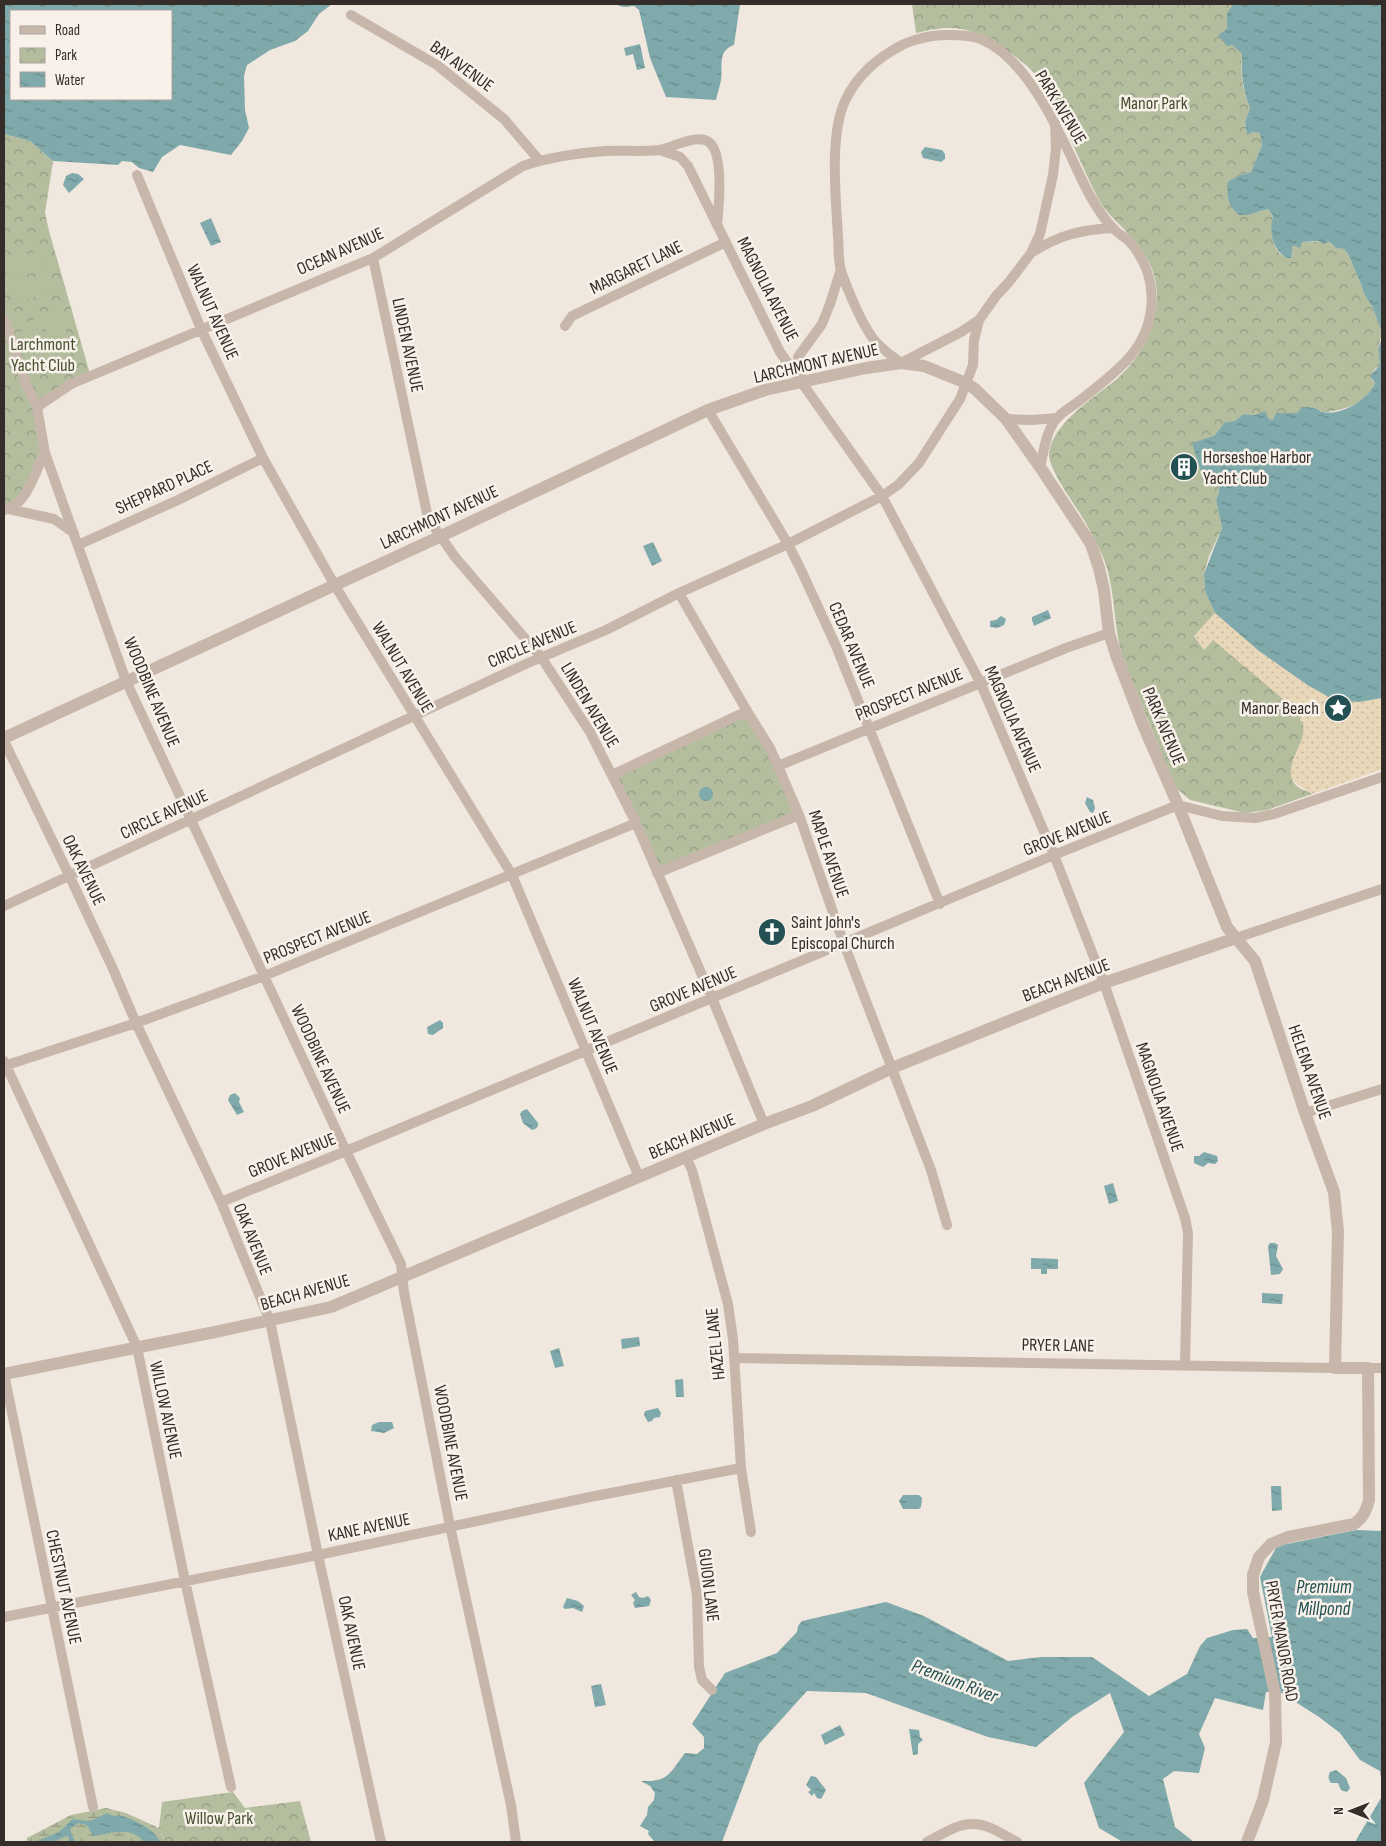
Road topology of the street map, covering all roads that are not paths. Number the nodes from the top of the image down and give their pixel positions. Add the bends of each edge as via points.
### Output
1 (351, 15) dead end
2 (1055, 122) junction
3 (660, 150) junction
4 (539, 160) junction
5 (137, 175) dead end
6 (717, 226) junction
7 (1112, 228) junction
8 (726, 242) junction
9 (1032, 253) junction
10 (373, 258) junction
11 (841, 269) junction
12 (4, 318) edge
13 (979, 320) junction
14 (565, 326) dead end
15 (201, 329) junction
16 (902, 363) junction
17 (802, 382) junction
18 (966, 383) junction
19 (37, 407) junction
20 (708, 410) junction
21 (1057, 418) junction
22 (1006, 419) junction
23 (45, 453) junction
24 (263, 458) junction
25 (1040, 467) junction
26 (882, 496) junction
27 (6, 510) edge
28 (74, 534) junction
29 (439, 537) junction
30 (788, 544) junction
31 (78, 545) junction
32 (334, 584) junction
33 (679, 593) junction
34 (1109, 633) junction
35 (541, 657) junction
36 (126, 681) junction
37 (980, 682) junction
38 (747, 711) junction
39 (413, 716) junction
40 (869, 728) junction
41 (4, 740) edge
42 (778, 766) junction
43 (612, 774) junction
44 (1382, 777) edge
45 (1178, 805) junction
46 (799, 815) junction
47 (192, 820) junction
48 (636, 823) junction
49 (1054, 855) junction
50 (658, 873) junction
51 (69, 875) junction
52 (512, 875) junction
53 (1382, 889) edge
54 (940, 904) junction
55 (4, 906) edge
56 (1236, 938) junction
57 (844, 944) junction
58 (264, 976) junction
59 (1104, 983) junction
60 (712, 998) junction
61 (136, 1024) junction
62 (586, 1051) junction
63 (4, 1064) edge
64 (892, 1068) junction
65 (1382, 1089) edge
66 (1305, 1113) junction
67 (764, 1124) junction
68 (346, 1151) junction
69 (686, 1157) junction
70 (639, 1177) junction
71 (220, 1202) junction
72 (947, 1224) dead end
73 (402, 1276) junction
74 (270, 1321) junction
75 (136, 1347) junction
76 (734, 1358) junction
77 (1185, 1365) junction
78 (1334, 1368) junction
79 (1368, 1368) junction
80 (1382, 1368) edge
81 (4, 1374) edge
82 (741, 1468) junction
83 (676, 1480) junction
84 (450, 1526) junction
85 (750, 1532) dead end
86 (318, 1554) junction
87 (184, 1581) junction
88 (51, 1608) junction
89 (4, 1617) edge
90 (712, 1690) dead end
91 (231, 1787) dead end
92 (93, 1807) dead end
93 (381, 1842) edge
94 (516, 1842) edge
95 (927, 1842) edge
96 (1017, 1842) edge
97 (1247, 1842) edge

1 - 4 street, BAY AVENUE via 437,66 504,119
2 - 7 street, PARK AVENUE via 1088,193
2 - 9 street, CIRCLE AVENUE via 1053,175 1040,234
2 - 11 street, PARK AVENUE via 1006,56 980,38 959,35 923,37 889,52 858,80 845,101 841,115 835,160
3 - 4 street, OCEAN AVENUE via 605,151
3 - 6 street, MAGNOLIA AVENUE via 680,157 688,166
3 - 6 street via 699,139 712,144 717,157
4 - 10 street, OCEAN AVENUE via 517,169
5 - 15 street, WALNUT AVENUE
6 - 8 street, MAGNOLIA AVENUE
7 - 9 street, CIRCLE AVENUE via 1072,233 1048,242
7 - 21 street, PARK AVENUE via 1129,241 1143,261 1152,294 1151,312 1144,335 1128,361
8 - 14 street, MARGARET LANE via 572,316
8 - 17 street, MAGNOLIA AVENUE via 780,352
9 - 13 street, CIRCLE AVENUE
10 - 15 street, OCEAN AVENUE
10 - 29 street, LINDEN AVENUE via 428,518
11 - 16 street, PARK AVENUE via 859,315 873,339
11 - 17 street, PARK AVENUE via 822,324 798,357
12 - 19 street, WOODBINE AVENUE via 26,386
13 - 16 street, CIRCLE AVENUE
13 - 18 street, CIRCLE AVENUE via 973,365
15 - 19 street, OCEAN AVENUE via 71,384
15 - 24 street, WALNUT AVENUE
16 - 17 street, LARCHMONT AVENUE
16 - 18 street, PARK AVENUE via 924,366
17 - 20 street, LARCHMONT AVENUE via 765,390
17 - 26 street, MAGNOLIA AVENUE
18 - 22 street, PARK AVENUE
18 - 26 street, CIRCLE AVENUE via 960,399 919,463
19 - 23 street, WOODBINE AVENUE
20 - 29 street, LARCHMONT AVENUE
20 - 30 street, CEDAR AVENUE
21 - 22 street
21 - 25 street, PARK AVENUE
22 - 25 street, PARK AVENUE
23 - 27 street via 30,488 22,499
23 - 28 street, WOODBINE AVENUE
24 - 31 street, SHEPPARD PLACE
24 - 32 street, WALNUT AVENUE
25 - 34 street, PARK AVENUE via 1090,544 1103,583
26 - 30 street, CIRCLE AVENUE
26 - 37 street, MAGNOLIA AVENUE
27 - 28 street via 54,519
28 - 31 street, WOODBINE AVENUE
29 - 32 street, LARCHMONT AVENUE
29 - 35 street, LINDEN AVENUE
30 - 33 street, CIRCLE AVENUE
30 - 40 street, CEDAR AVENUE via 836,646
31 - 36 street, WOODBINE AVENUE
32 - 36 street, LARCHMONT AVENUE
32 - 39 street, WALNUT AVENUE
33 - 35 street, CIRCLE AVENUE via 606,630
33 - 38 street, MAPLE AVENUE
34 - 37 street, PROSPECT AVENUE
34 - 45 street, PARK AVENUE via 1143,725
35 - 39 street, CIRCLE AVENUE
35 - 43 street, LINDEN AVENUE via 590,732
36 - 41 street, LARCHMONT AVENUE
36 - 47 street, WOODBINE AVENUE
37 - 40 street, PROSPECT AVENUE
37 - 49 street, MAGNOLIA AVENUE
38 - 42 street, MAPLE AVENUE
38 - 43 street
39 - 47 street, CIRCLE AVENUE
39 - 52 street, WALNUT AVENUE
40 - 42 street, PROSPECT AVENUE
40 - 54 street, CEDAR AVENUE
41 - 51 street, OAK AVENUE
42 - 46 street, MAPLE AVENUE
43 - 48 street, LINDEN AVENUE
44 - 45 street via 1255,818 1222,816
45 - 49 street, GROVE AVENUE
45 - 56 street, HELENA AVENUE via 1227,927
46 - 50 street
46 - 57 street, MAPLE AVENUE
47 - 51 street, CIRCLE AVENUE
47 - 58 street, WOODBINE AVENUE
48 - 50 street, LINDEN AVENUE
48 - 52 street, PROSPECT AVENUE
49 - 54 street, GROVE AVENUE
49 - 59 street, MAGNOLIA AVENUE
50 - 60 street, LINDEN AVENUE
51 - 55 street, CIRCLE AVENUE
51 - 61 street, OAK AVENUE
52 - 58 street, PROSPECT AVENUE
52 - 62 street, WALNUT AVENUE
53 - 56 street, BEACH AVENUE
54 - 57 street, GROVE AVENUE
56 - 59 street, BEACH AVENUE
56 - 66 street, HELENA AVENUE via 1255,961
57 - 60 street, GROVE AVENUE
57 - 64 street, MAPLE AVENUE
58 - 61 street, PROSPECT AVENUE
58 - 68 street, WOODBINE AVENUE
59 - 64 street, BEACH AVENUE
59 - 77 street, MAGNOLIA AVENUE via 1187,1226
60 - 62 street, GROVE AVENUE
60 - 67 street, LINDEN AVENUE
61 - 63 street, PROSPECT AVENUE
61 - 71 street, OAK AVENUE
62 - 68 street, GROVE AVENUE
62 - 70 street, WALNUT AVENUE
63 - 75 street, WILLOW AVENUE
64 - 67 street, BEACH AVENUE via 812,1106
64 - 72 street, MAPLE AVENUE
65 - 66 street
66 - 78 street, HELENA AVENUE via 1334,1192 1338,1232
67 - 69 street, BEACH AVENUE
68 - 71 street, GROVE AVENUE
68 - 73 street, WOODBINE AVENUE via 401,1264
69 - 70 street, BEACH AVENUE
69 - 76 street, HAZEL LANE via 728,1304
70 - 73 street, BEACH AVENUE
71 - 74 street, OAK AVENUE
73 - 74 street, BEACH AVENUE via 330,1306
73 - 84 street, WOODBINE AVENUE
74 - 75 street, BEACH AVENUE
74 - 86 street, OAK AVENUE
75 - 81 street, BEACH AVENUE
75 - 87 street, WILLOW AVENUE
76 - 77 street, PRYER LANE
76 - 82 street, HAZEL LANE
77 - 78 street, PRYER LANE
78 - 79 street, PRYER LANE
79 - 80 street, PRYER LANE
79 - 97 street, PRYER MANOR ROAD via 1369,1500 1362,1519 1354,1524 1288,1537 1271,1544 1259,1557 1252,1575 1275,1693 1276,1742 1263,1800
81 - 88 street, CHESTNUT AVENUE
82 - 83 street, KANE AVENUE
82 - 85 street, HAZEL LANE
83 - 84 street, KANE AVENUE
83 - 90 street, GUION LANE via 697,1595 699,1667 702,1680
84 - 86 street, KANE AVENUE
84 - 94 street, WOODBINE AVENUE via 511,1805
86 - 87 street, KANE AVENUE
86 - 93 street, OAK AVENUE
87 - 88 street, KANE AVENUE
87 - 91 street, WILLOW AVENUE
88 - 89 street, KANE AVENUE
88 - 92 street, CHESTNUT AVENUE
95 - 96 street via 972,1824

